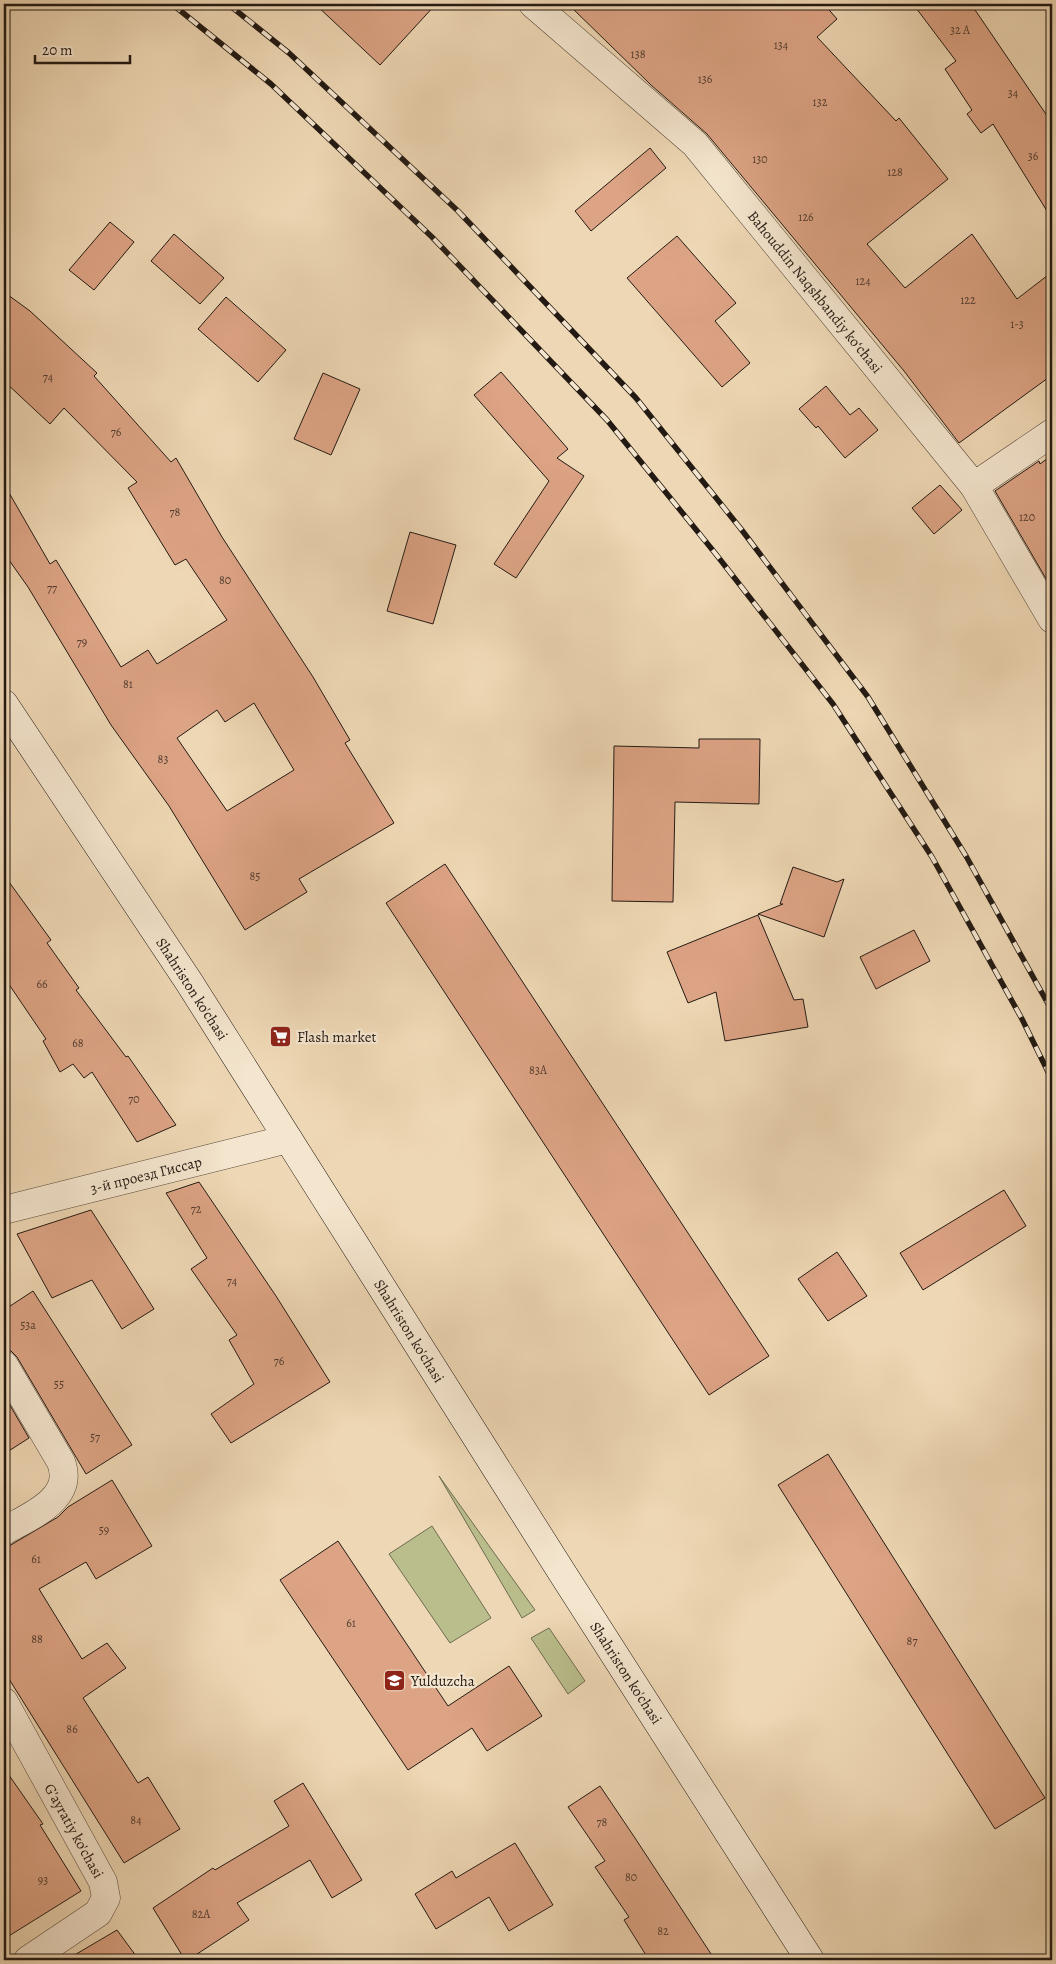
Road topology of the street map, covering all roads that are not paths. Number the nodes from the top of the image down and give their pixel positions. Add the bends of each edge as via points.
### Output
1 (533, 4) edge
2 (1052, 433) edge
3 (974, 486) junction
4 (1052, 619) edge
5 (4, 704) edge
6 (288, 1139) junction
7 (4, 1210) edge
8 (4, 1365) edge
9 (4, 1531) edge
10 (4, 1702) edge
11 (28, 1960) edge
12 (810, 1960) edge

1 - 3 street, Bahouddin Naqshbandiy koʻchasi via 695,144
2 - 3 street
3 - 4 street, Bahouddin Naqshbandiy koʻchasi
5 - 6 street, Shahriston ko'chasi via 189,982
6 - 7 street, 3-й проезд Гиссар
6 - 12 street, Shahriston ko'chasi
8 - 9 street via 65,1472 58,1495 45,1507
10 - 11 street, G'ayratiy ko'chasi via 103,1882 106,1898 98,1913

